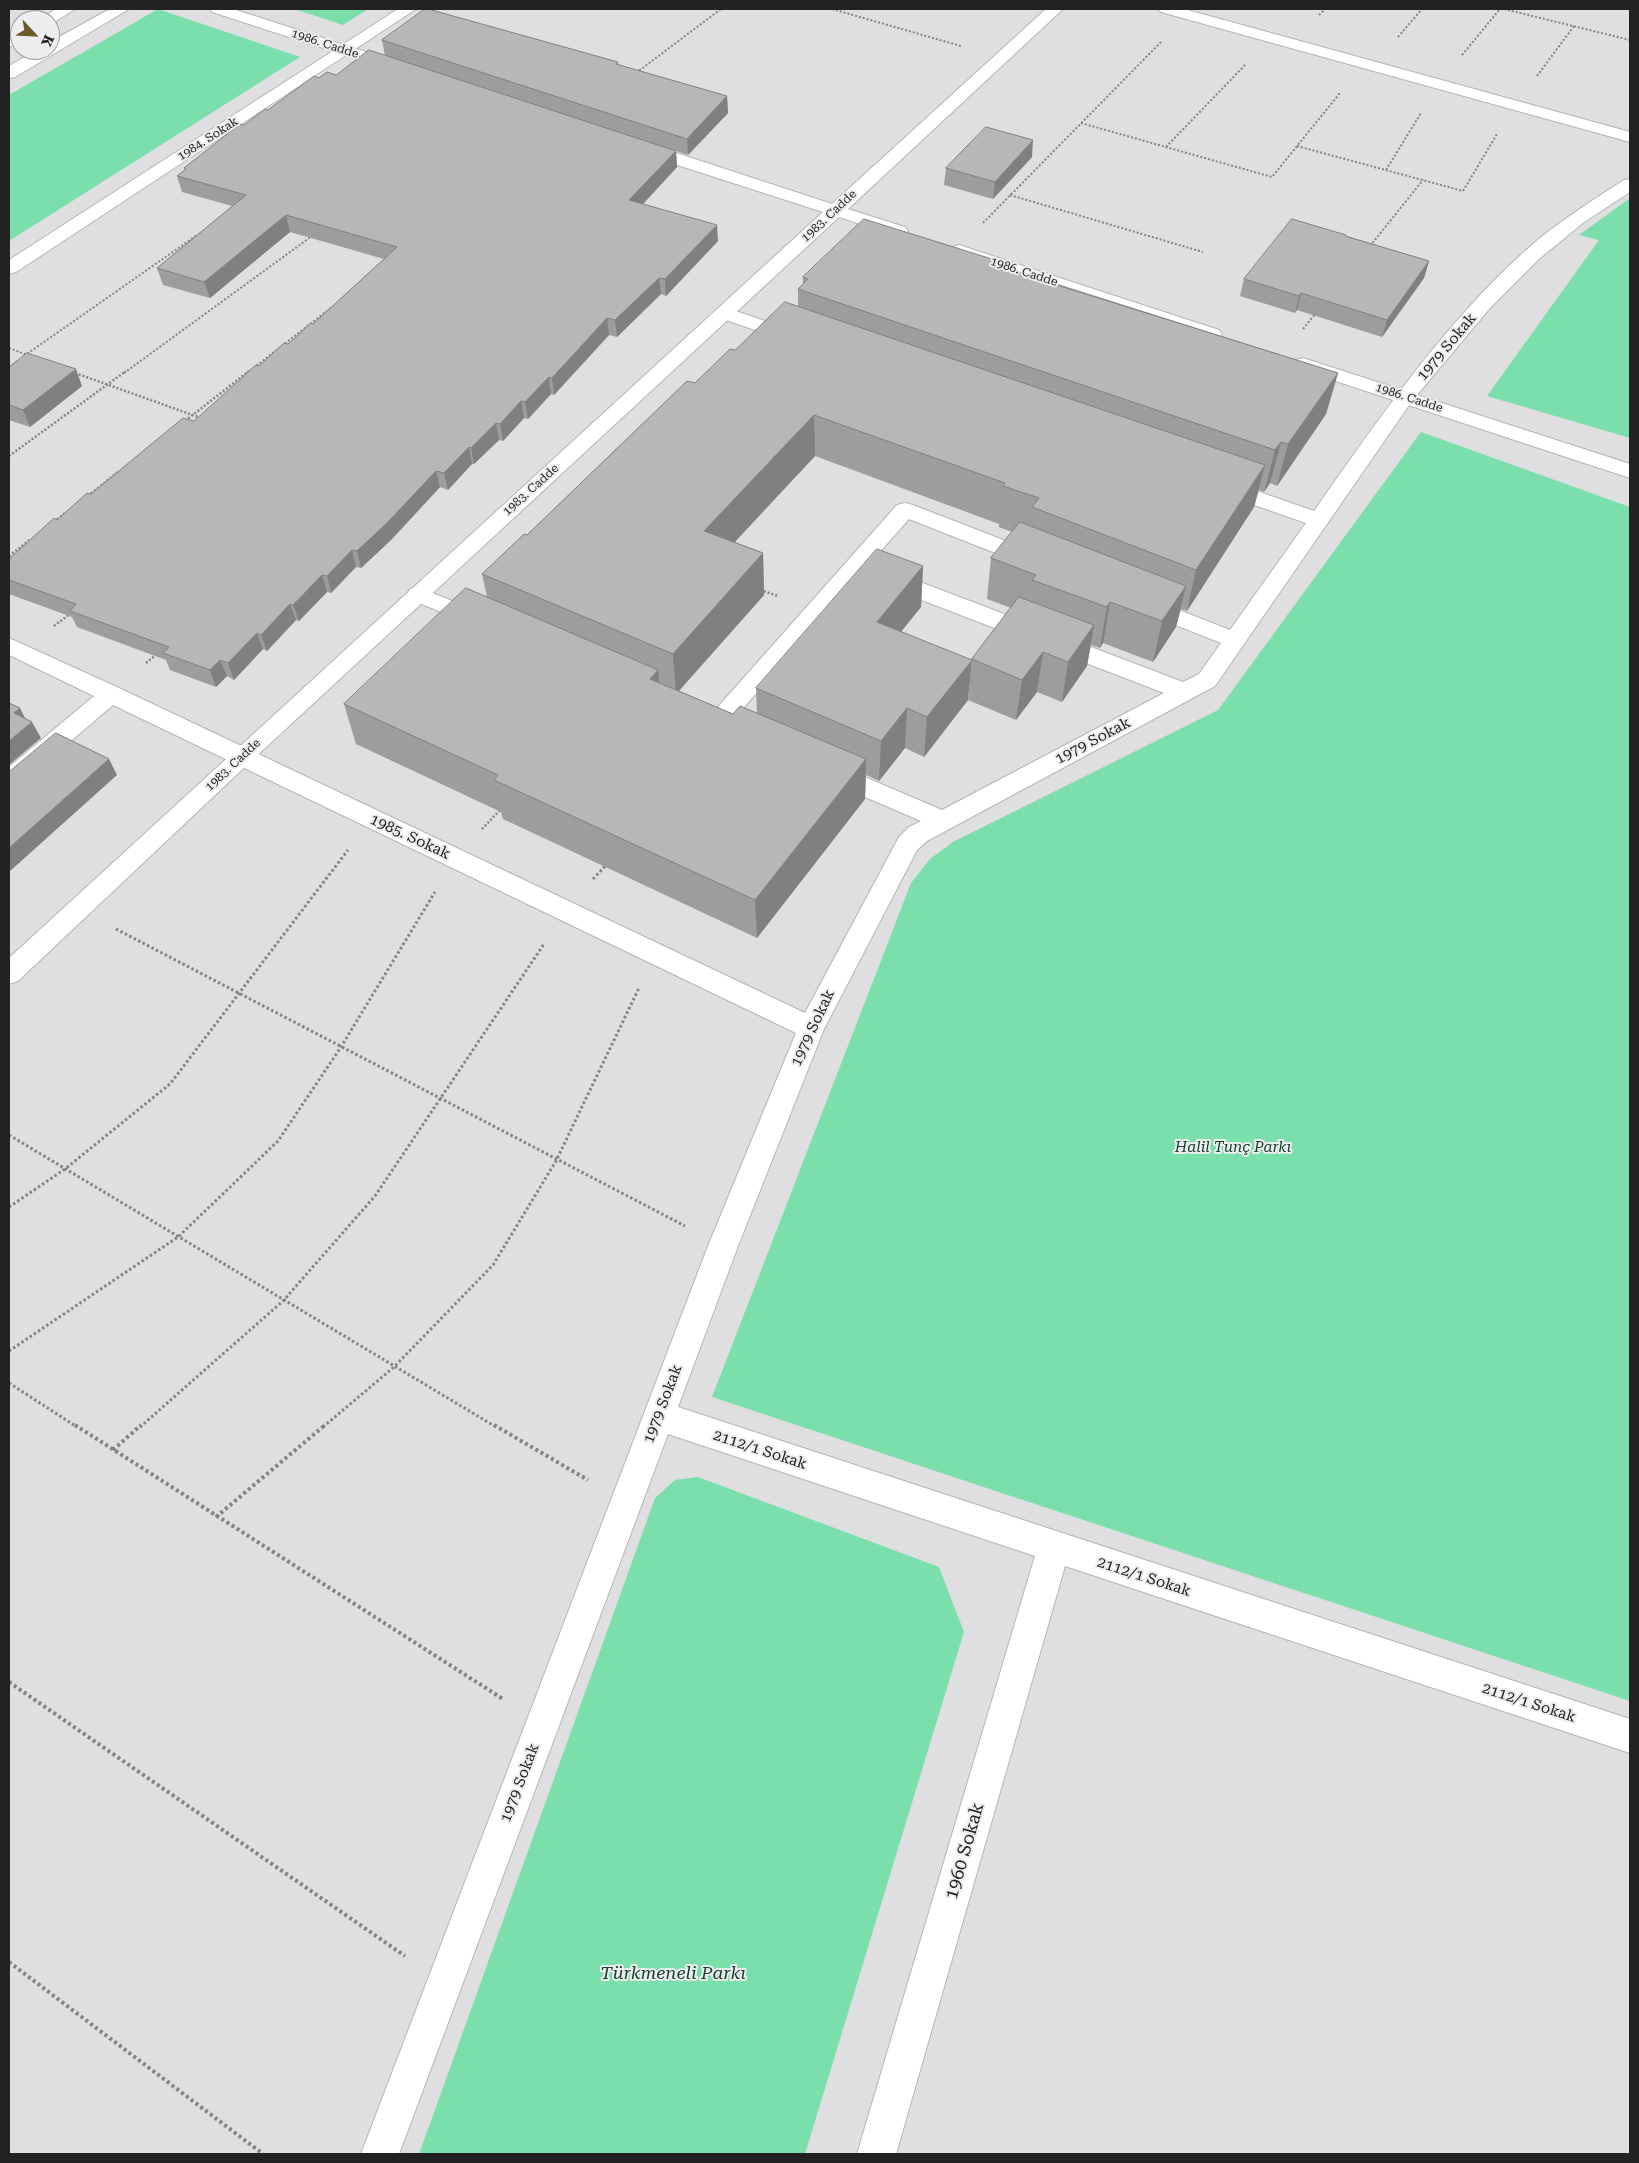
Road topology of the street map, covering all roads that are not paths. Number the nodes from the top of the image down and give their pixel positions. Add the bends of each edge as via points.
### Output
1 (121, 9) edge
2 (218, 9) edge
3 (408, 9) edge
4 (1055, 9) edge
5 (1168, 9) edge
6 (60, 44) edge
7 (344, 50) junction
8 (32, 60) edge
9 (9, 73) edge
10 (417, 74) edge
11 (1630, 137) edge
12 (625, 142) edge
13 (1630, 184) edge
14 (835, 211) junction
15 (919, 238) edge
16 (951, 248) edge
17 (9, 268) edge
18 (724, 313) junction
19 (1228, 339) edge
20 (817, 346) edge
21 (1281, 356) edge
22 (1405, 397) junction
23 (1630, 471) edge
24 (1198, 478) edge
25 (1319, 520) junction
26 (855, 566) junction
27 (1052, 568) edge
28 (418, 594) junction
29 (1125, 596) edge
30 (498, 628) edge
31 (1235, 640) junction
32 (16, 649) edge
33 (1185, 692) junction
34 (111, 694) junction
35 (718, 723) edge
36 (242, 757) junction
37 (808, 762) edge
38 (9, 780) edge
39 (943, 821) junction
40 (9, 974) edge
41 (811, 1028) junction
42 (659, 1416) junction
43 (1054, 1548) junction
44 (1630, 1736) edge
45 (380, 2154) edge
46 (876, 2154) edge

1 - 6 street
2 - 7 street, 1986. Cadde
3 - 7 street, 1984. Sokak
4 - 14 street, 1983. Cadde
5 - 11 street
7 - 10 street, 1986. Cadde
7 - 17 street, 1984. Sokak
8 - 9 street
12 - 14 street
13 - 22 street, 1979 Sokak via 1577,219 1532,255 1483,304
14 - 15 street
14 - 18 street, 1983. Cadde
16 - 19 street, 1986. Cadde
18 - 20 street
18 - 28 street, 1983. Cadde
21 - 22 street, 1986. Cadde
22 - 23 street, 1986. Cadde
22 - 25 street, 1979 Sokak
24 - 25 street
25 - 31 street, 1979 Sokak
26 - 27 street via 905,510
26 - 33 street
26 - 35 street
28 - 30 street
28 - 36 street, 1983. Cadde
29 - 31 street
31 - 33 street, 1979 Sokak via 1207,680
32 - 34 street, 1985. Sokak
33 - 39 street, 1979 Sokak
34 - 36 street, 1985. Sokak
34 - 38 street
36 - 40 street, 1983. Cadde
36 - 41 street, 1985. Sokak
37 - 39 street
39 - 41 street, 1979 Sokak via 918,834 908,844
41 - 42 street, 1979 Sokak
42 - 43 street, 2112/1 Sokak
42 - 45 street, 1979 Sokak
43 - 44 street, 2112/1 Sokak
43 - 46 street, 1960 Sokak

